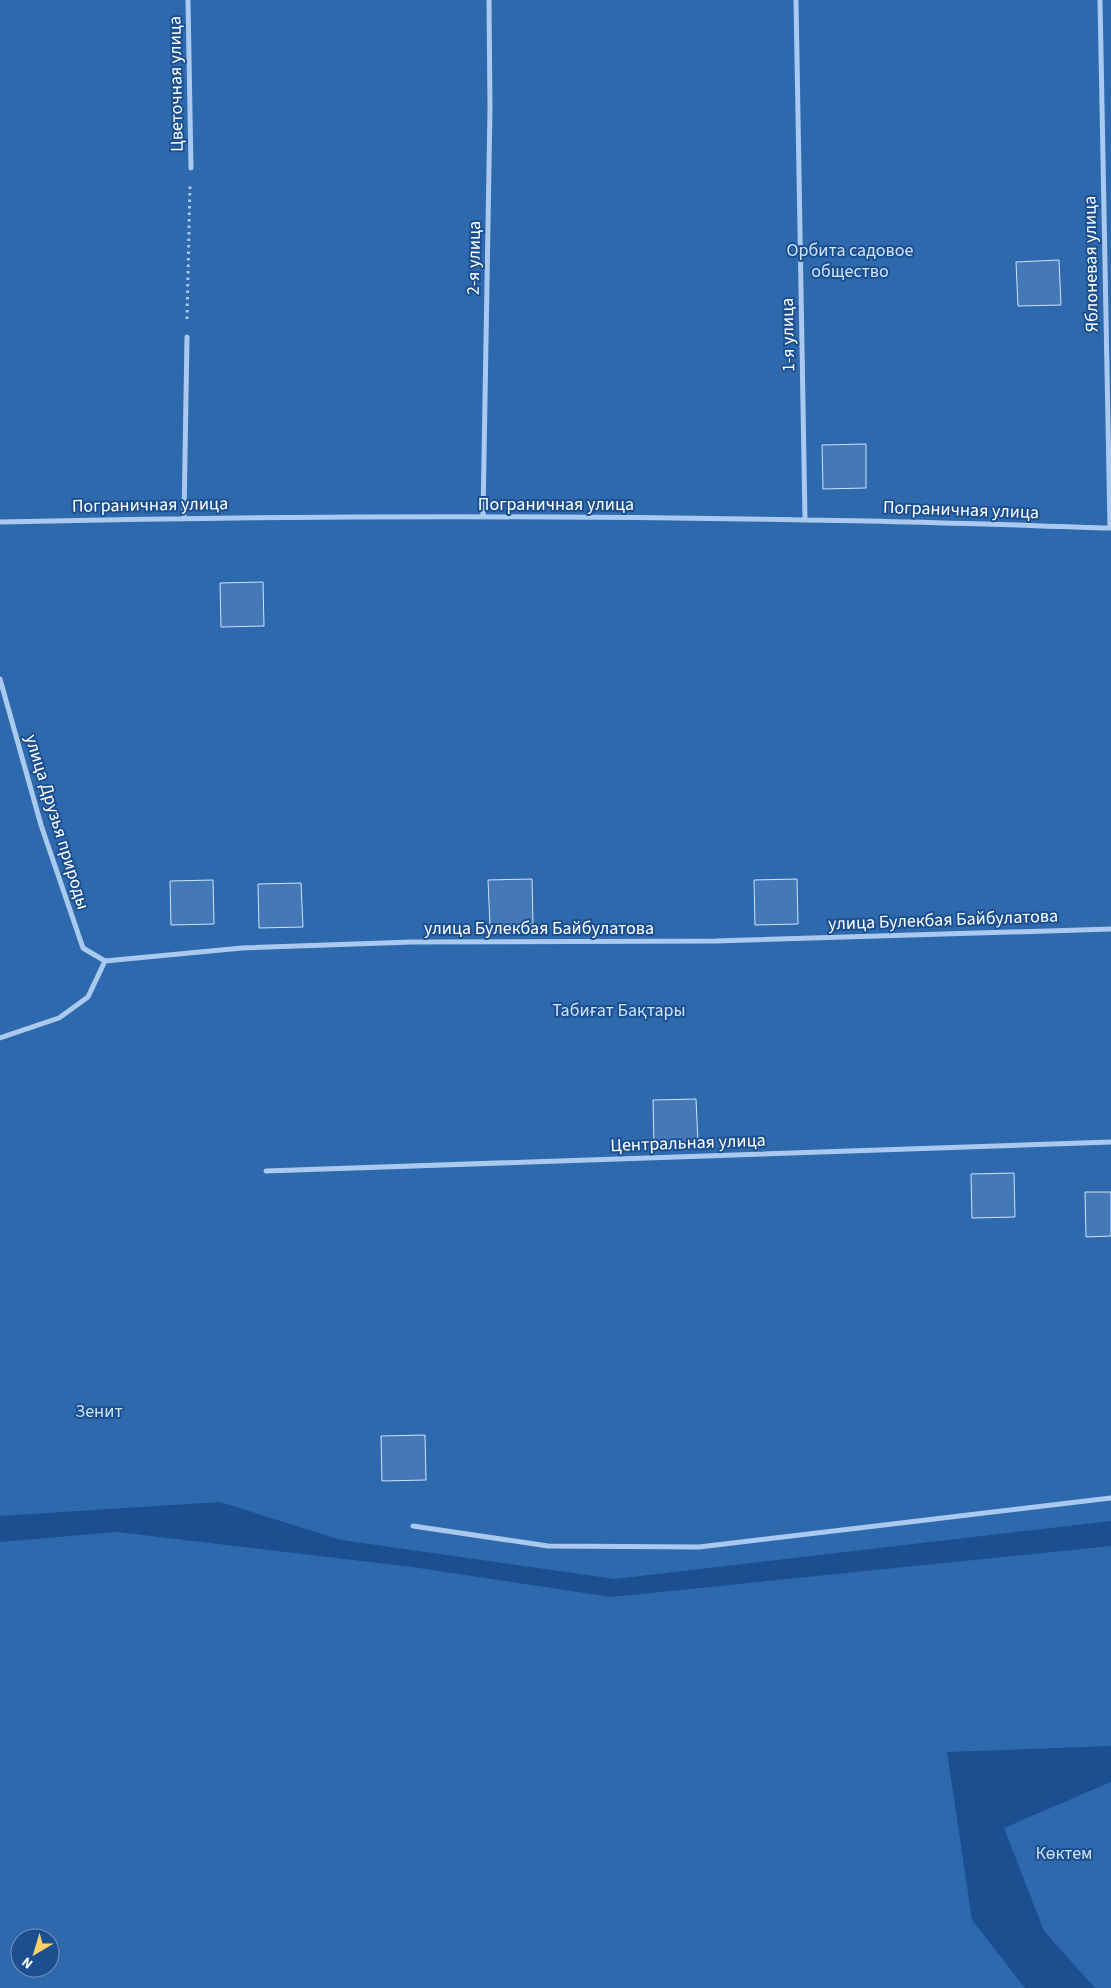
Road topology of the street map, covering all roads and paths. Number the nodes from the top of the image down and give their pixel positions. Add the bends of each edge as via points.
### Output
1 (188, 0) edge
2 (488, 0) edge
3 (796, 0) edge
4 (1100, 0) edge
5 (191, 168) joint
6 (186, 337) joint
7 (483, 517) junction
8 (184, 518) junction
9 (805, 520) junction
10 (0, 522) edge
11 (1110, 528) edge
12 (0, 679) edge
13 (1111, 929) edge
14 (105, 961) junction
15 (0, 1038) edge
16 (1111, 1142) edge
17 (266, 1171) dead end
18 (1111, 1498) edge
19 (413, 1526) dead end

1 - 5 street, Цветочная улица
2 - 7 street, 2-я улица via 490,110
3 - 9 street, 1-я улица
4 - 11 street, Яблоневая улица
5 - 6 path
6 - 8 street
7 - 8 street, Пограничная улица
7 - 9 street, Пограничная улица
8 - 10 street, Пограничная улица
9 - 11 street, Пограничная улица
12 - 14 street, улица Друзья природы via 41,825 83,948
13 - 14 street, улица Булекбая Байбулатова via 716,941 412,942 242,948
14 - 15 street via 88,998 59,1018
16 - 17 street, Центральная улица
18 - 19 street via 699,1547 548,1546

